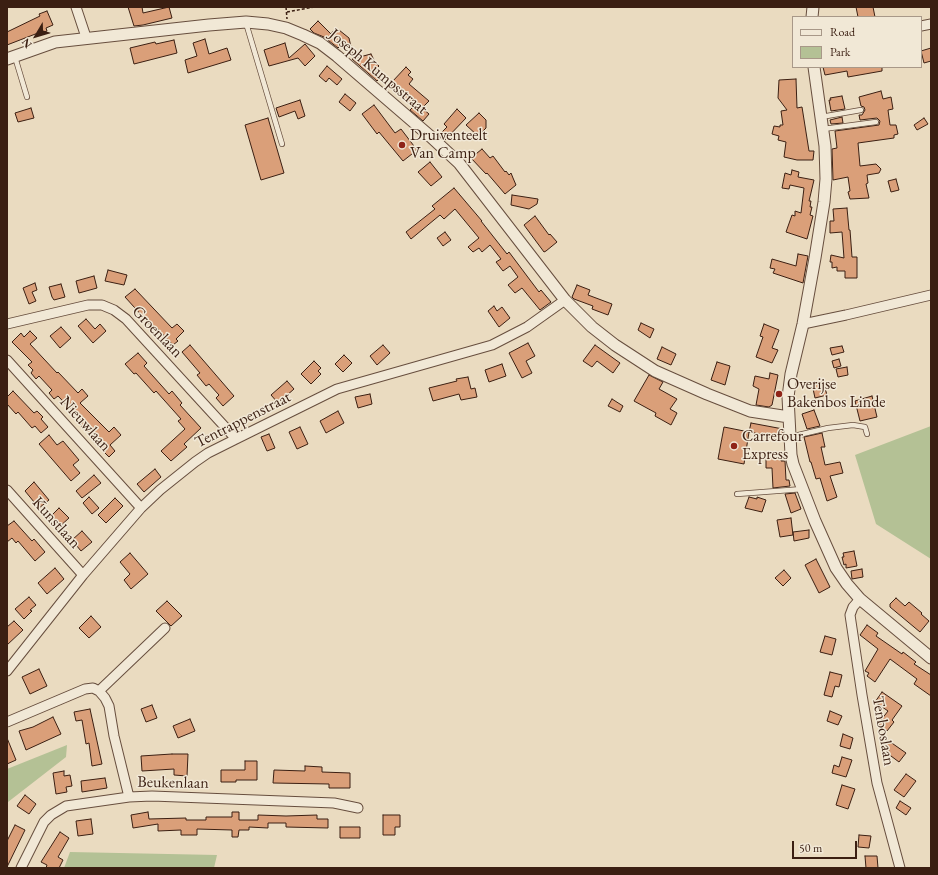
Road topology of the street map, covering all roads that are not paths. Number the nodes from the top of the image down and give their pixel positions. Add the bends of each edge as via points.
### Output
1 (76, 7) edge
2 (246, 22) junction
3 (86, 37) junction
4 (11, 58) edge
5 (814, 68) edge
6 (27, 97) dead end
7 (861, 110) dead end
8 (821, 117) junction
9 (876, 122) dead end
10 (822, 129) junction
11 (282, 144) dead end
12 (931, 295) edge
13 (565, 300) junction
14 (7, 324) edge
15 (802, 325) junction
16 (7, 360) edge
17 (789, 417) junction
18 (867, 434) dead end
19 (790, 437) junction
20 (236, 439) junction
21 (7, 490) edge
22 (803, 490) junction
23 (737, 494) dead end
24 (141, 508) junction
25 (83, 575) junction
26 (860, 599) junction
27 (165, 628) dead end
28 (931, 658) edge
29 (7, 671) edge
30 (99, 691) junction
31 (7, 722) edge
32 (129, 797) junction
33 (358, 808) dead end
34 (21, 868) edge
35 (900, 868) edge

1 - 3 street
2 - 3 street, Joseph Kumpsstraat
2 - 11 lane
2 - 13 street, Joseph Kumpsstraat via 286,28 320,43 431,137 459,163
3 - 4 street, Joseph Kumpsstraat via 54,42
4 - 6 lane
5 - 8 street
7 - 8 lane
8 - 10 street
9 - 10 lane
10 - 15 street via 826,179 824,202
12 - 15 street
13 - 17 street, Joseph Kumpsstraat via 614,345 655,371 750,411
13 - 20 street, Tentrappenstraat via 527,327 492,345 337,389
14 - 20 street, Groenlaan via 88,305 102,305 114,310 126,318
15 - 17 street via 791,374
16 - 24 street, Nieuwlaan
17 - 19 street
18 - 19 lane via 865,426 853,424
19 - 22 street via 793,464
20 - 24 street, Tentrappenstraat via 195,462
21 - 25 street, Kunstlaan
22 - 23 lane
22 - 26 street via 836,568
24 - 25 street, Tentrappenstraat
25 - 29 street, Tentrappenstraat
26 - 28 street
26 - 35 street, Tenboslaan via 852,607 850,615 877,782
27 - 30 street
30 - 31 street via 93,688 84,689
30 - 32 street via 109,706
32 - 33 street, Beukenlaan via 334,803
32 - 34 street, Beukenlaan via 66,806 57,810 44,822

